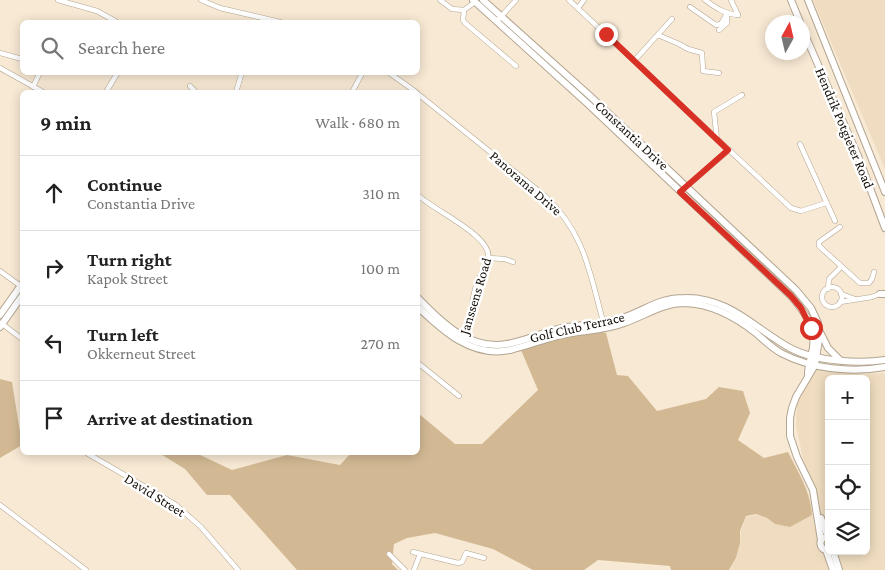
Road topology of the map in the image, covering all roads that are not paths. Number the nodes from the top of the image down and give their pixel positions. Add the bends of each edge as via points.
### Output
1 (58, 0) edge
2 (201, 0) edge
3 (440, 0) edge
4 (483, 0) edge
5 (516, 0) edge
6 (569, 0) edge
7 (584, 0) edge
8 (705, 0) edge
9 (732, 0) edge
10 (791, 0) edge
11 (808, 0) edge
12 (474, 1) edge
13 (690, 7) dead end
14 (578, 8) junction
15 (464, 10) junction
16 (727, 14) junction
17 (797, 15) edge
18 (499, 18) junction
19 (672, 19) dead end
20 (113, 20) edge
21 (258, 20) edge
22 (719, 30) dead end
23 (658, 35) junction
24 (810, 46) edge
25 (0, 53) edge
26 (20, 58) edge
27 (634, 61) junction
28 (516, 66) dead end
29 (0, 68) edge
30 (703, 71) junction
31 (719, 73) dead end
32 (39, 75) edge
33 (116, 75) edge
34 (241, 75) edge
35 (361, 75) edge
36 (392, 75) edge
37 (701, 76) dead end
38 (190, 86) dead end
39 (33, 87) junction
40 (39, 90) edge
41 (107, 90) edge
42 (194, 90) edge
43 (237, 90) edge
44 (353, 90) edge
45 (413, 90) edge
46 (420, 95) edge
47 (742, 95) dead end
48 (717, 140) junction
49 (800, 144) dead end
50 (728, 150) junction
51 (686, 186) junction
52 (680, 192) junction
53 (885, 192) edge
54 (420, 197) edge
55 (826, 202) junction
56 (835, 221) dead end
57 (840, 226) dead end
58 (885, 228) edge
59 (488, 258) junction
60 (513, 262) dead end
61 (841, 267) junction
62 (0, 271) edge
63 (874, 272) dead end
64 (832, 277) junction
65 (20, 285) edge
66 (828, 288) junction
67 (834, 288) junction
68 (20, 289) edge
69 (884, 293) edge
70 (841, 294) junction
71 (20, 299) edge
72 (857, 299) junction
73 (840, 302) junction
74 (420, 306) edge
75 (0, 315) edge
76 (1, 324) edge
77 (604, 325) junction
78 (767, 333) junction
79 (820, 333) junction
80 (20, 338) edge
81 (462, 339) junction
82 (776, 339) junction
83 (767, 342) junction
84 (814, 356) junction
85 (840, 360) junction
86 (885, 360) edge
87 (811, 364) junction
88 (420, 366) edge
89 (885, 367) edge
90 (459, 396) dead end
91 (90, 455) edge
92 (0, 505) edge
93 (825, 534) edge
94 (413, 552) dead end
95 (389, 554) dead end
96 (420, 554) junction
97 (828, 555) edge
98 (834, 555) edge
99 (484, 558) dead end
100 (86, 570) edge
101 (238, 570) edge
102 (405, 570) edge
103 (414, 570) edge
104 (833, 570) edge
105 (840, 570) edge

1 - 20 street via 97,11
2 - 21 street
3 - 15 street via 452,9
4 - 18 street, Constantia Drive
5 - 18 street
6 - 14 street
7 - 14 street
8 - 16 street
9 - 16 street via 738,16
10 - 17 street
11 - 53 street, Hendrik Potgieter Road
12 - 15 street
12 - 18 street, Constantia Drive
13 - 16 street via 716,25 722,24
14 - 27 street
15 - 28 street via 465,23
16 - 22 street via 726,23
18 - 51 street, Constantia Drive
18 - 52 street, Constantia Drive
19 - 23 street
23 - 27 street
23 - 30 street via 702,53
24 - 58 street, Hendrik Potgieter Road via 858,156
25 - 26 street
27 - 48 street
29 - 39 street
30 - 31 street
30 - 37 street
32 - 39 street
33 - 41 street
34 - 43 street
35 - 44 street
36 - 45 street, Panorama Drive
38 - 42 street
39 - 40 street
46 - 77 street, Panorama Drive via 562,213 587,259
47 - 48 street via 714,112
48 - 50 street
49 - 55 street
50 - 51 street
50 - 55 street via 791,208 801,212
51 - 52 street
51 - 79 street, Constantia Drive via 796,290 815,315
52 - 84 street, Constantia Drive via 801,308 812,332
54 - 59 street, Janssens Road via 469,229 486,247
55 - 56 street
57 - 61 street via 818,243
59 - 60 street
59 - 81 street, Janssens Road via 477,283 472,314
61 - 63 street via 862,284 869,283
61 - 64 street
62 - 65 street
64 - 66 street
64 - 67 street
66 - 67 street
66 - 73 street via 822,296 825,305 834,307
67 - 70 street
68 - 75 street
69 - 72 street
70 - 72 street
70 - 73 street
71 - 76 street
72 - 73 street
74 - 81 street, Golf Club Terrace via 442,329
76 - 80 street
77 - 78 street, Golf Club Terrace via 664,300 694,298 724,305
77 - 81 street, Golf Club Terrace via 498,352 478,349
77 - 83 street, Golf Club Terrace via 625,323 660,307 699,304 724,312
78 - 82 street, Golf Club Terrace
78 - 83 street
79 - 84 street, Constantia Drive
79 - 85 street
82 - 83 street
82 - 84 street, Golf Club Terrace via 792,349
83 - 87 street, Golf Club Terrace via 780,352
84 - 85 street, Golf Club Terrace
84 - 87 street, Constantia Drive
85 - 86 street, Golf Club Terrace
87 - 89 street, Golf Club Terrace via 852,370
87 - 93 street, Constantia Drive via 792,408 790,436 810,483
88 - 90 street
91 - 101 street, David Street via 176,505 202,527
92 - 100 street
94 - 96 street
95 - 102 street
96 - 99 street via 460,563 466,553
96 - 103 street
97 - 104 street
98 - 105 street

